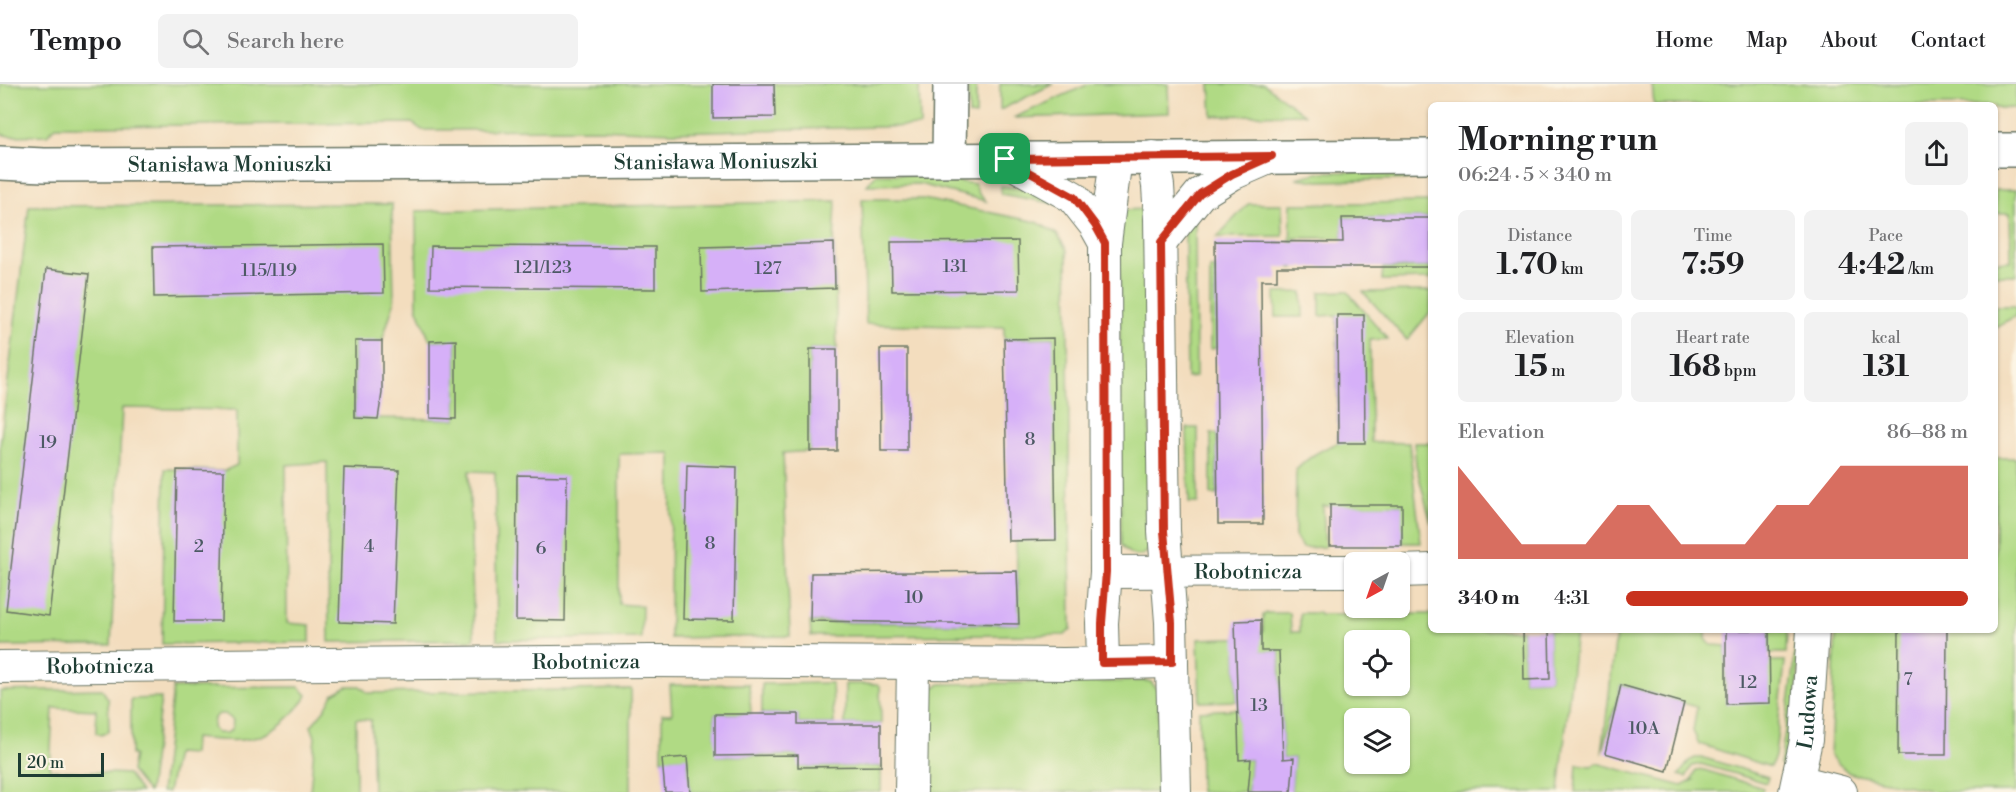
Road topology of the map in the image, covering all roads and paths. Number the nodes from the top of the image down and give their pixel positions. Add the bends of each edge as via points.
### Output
1 (950, 84) edge
2 (1998, 150) edge
3 (2016, 150) edge
4 (1272, 156) junction
5 (1428, 156) edge
6 (1153, 157) junction
7 (950, 158) junction
8 (1116, 158) junction
9 (1005, 159) junction
10 (0, 163) edge
11 (1161, 242) junction
12 (1105, 243) junction
13 (1428, 570) edge
14 (1344, 571) edge
15 (1410, 571) edge
16 (1106, 572) junction
17 (1167, 572) junction
18 (1814, 633) edge
19 (1172, 662) junction
20 (1102, 663) junction
21 (913, 664) junction
22 (0, 667) edge
23 (1796, 787) edge
24 (911, 792) edge
25 (1175, 792) edge
26 (1841, 792) edge

1 - 7 street
2 - 3 street
4 - 5 street, Stanisława Moniuszki
4 - 6 street, Stanisława Moniuszki
4 - 11 street via 1200,194
6 - 8 street, Stanisława Moniuszki
6 - 11 street
7 - 9 street, Stanisława Moniuszki
7 - 10 street, Stanisława Moniuszki via 408,164
8 - 9 street, Stanisława Moniuszki
8 - 12 street
9 - 12 street via 1074,197
11 - 17 street
12 - 16 street
13 - 15 street
14 - 17 street, Robotnicza
16 - 17 street, Robotnicza
16 - 20 street
17 - 19 street
18 - 23 street, Ludowa via 1806,740
19 - 20 street, Robotnicza
19 - 25 street
20 - 21 street, Robotnicza
21 - 22 street, Robotnicza via 651,661
21 - 24 street
23 - 26 street

